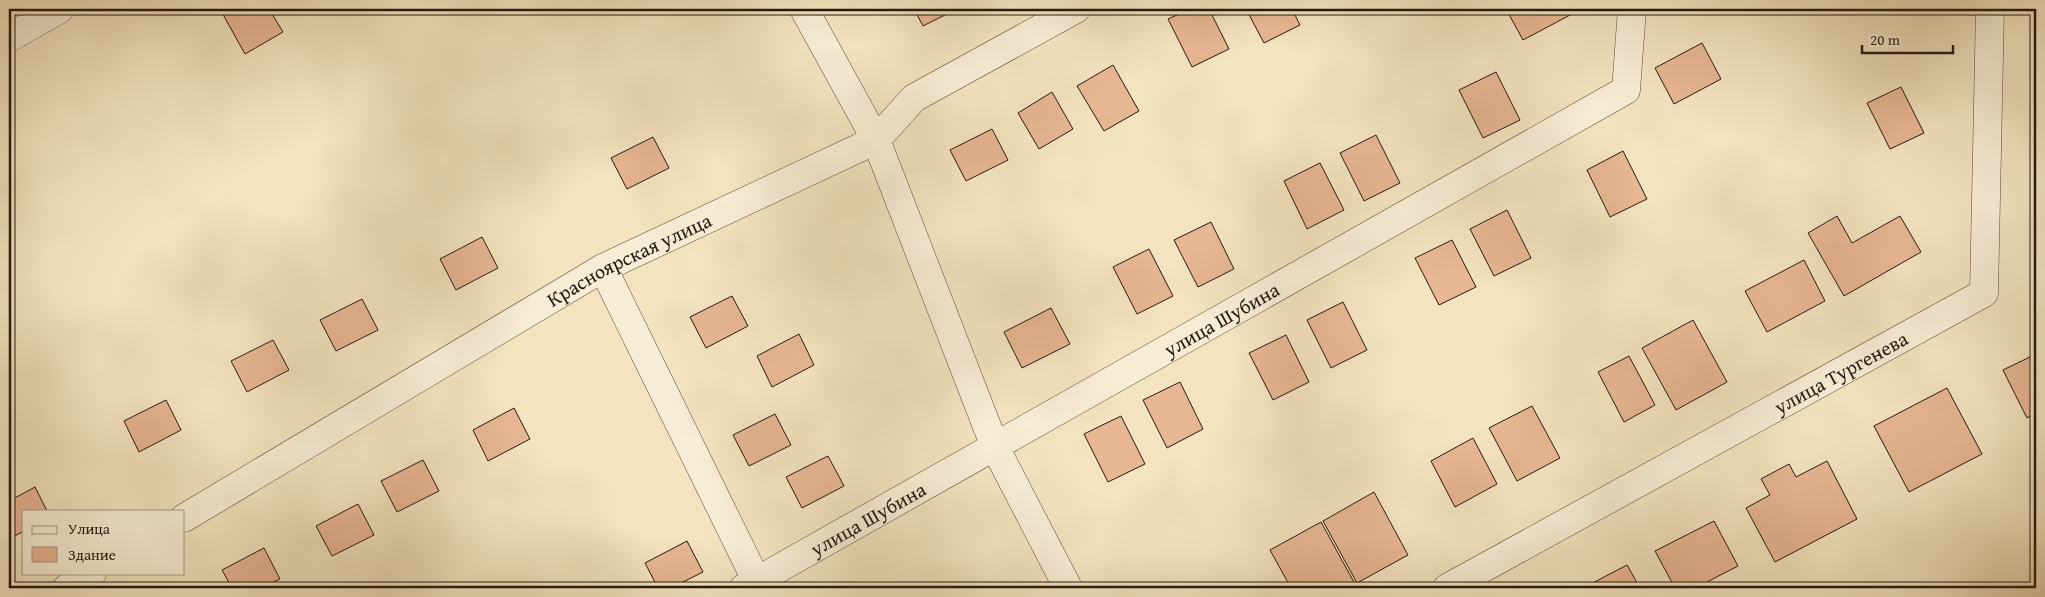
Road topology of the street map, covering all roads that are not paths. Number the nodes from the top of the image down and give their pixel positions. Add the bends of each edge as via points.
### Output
1 (60, 9) edge
2 (804, 9) edge
3 (1076, 9) edge
4 (1632, 9) edge
5 (1990, 9) edge
6 (9, 38) edge
7 (876, 140) junction
8 (603, 268) junction
9 (995, 447) junction
10 (185, 517) edge
11 (90, 574) edge
12 (753, 586) edge
13 (66, 588) edge
14 (1068, 588) edge
15 (1447, 588) edge

1 - 6 street
2 - 7 street
3 - 7 street, Красноярская улица via 914,98
4 - 9 street, улица Шубина via 1626,90
5 - 15 street, улица Тургенева via 1984,293
7 - 8 street, Красноярская улица
7 - 9 street
8 - 10 street, Красноярская улица
8 - 12 street
9 - 12 street, улица Шубина
9 - 14 street
11 - 13 street

